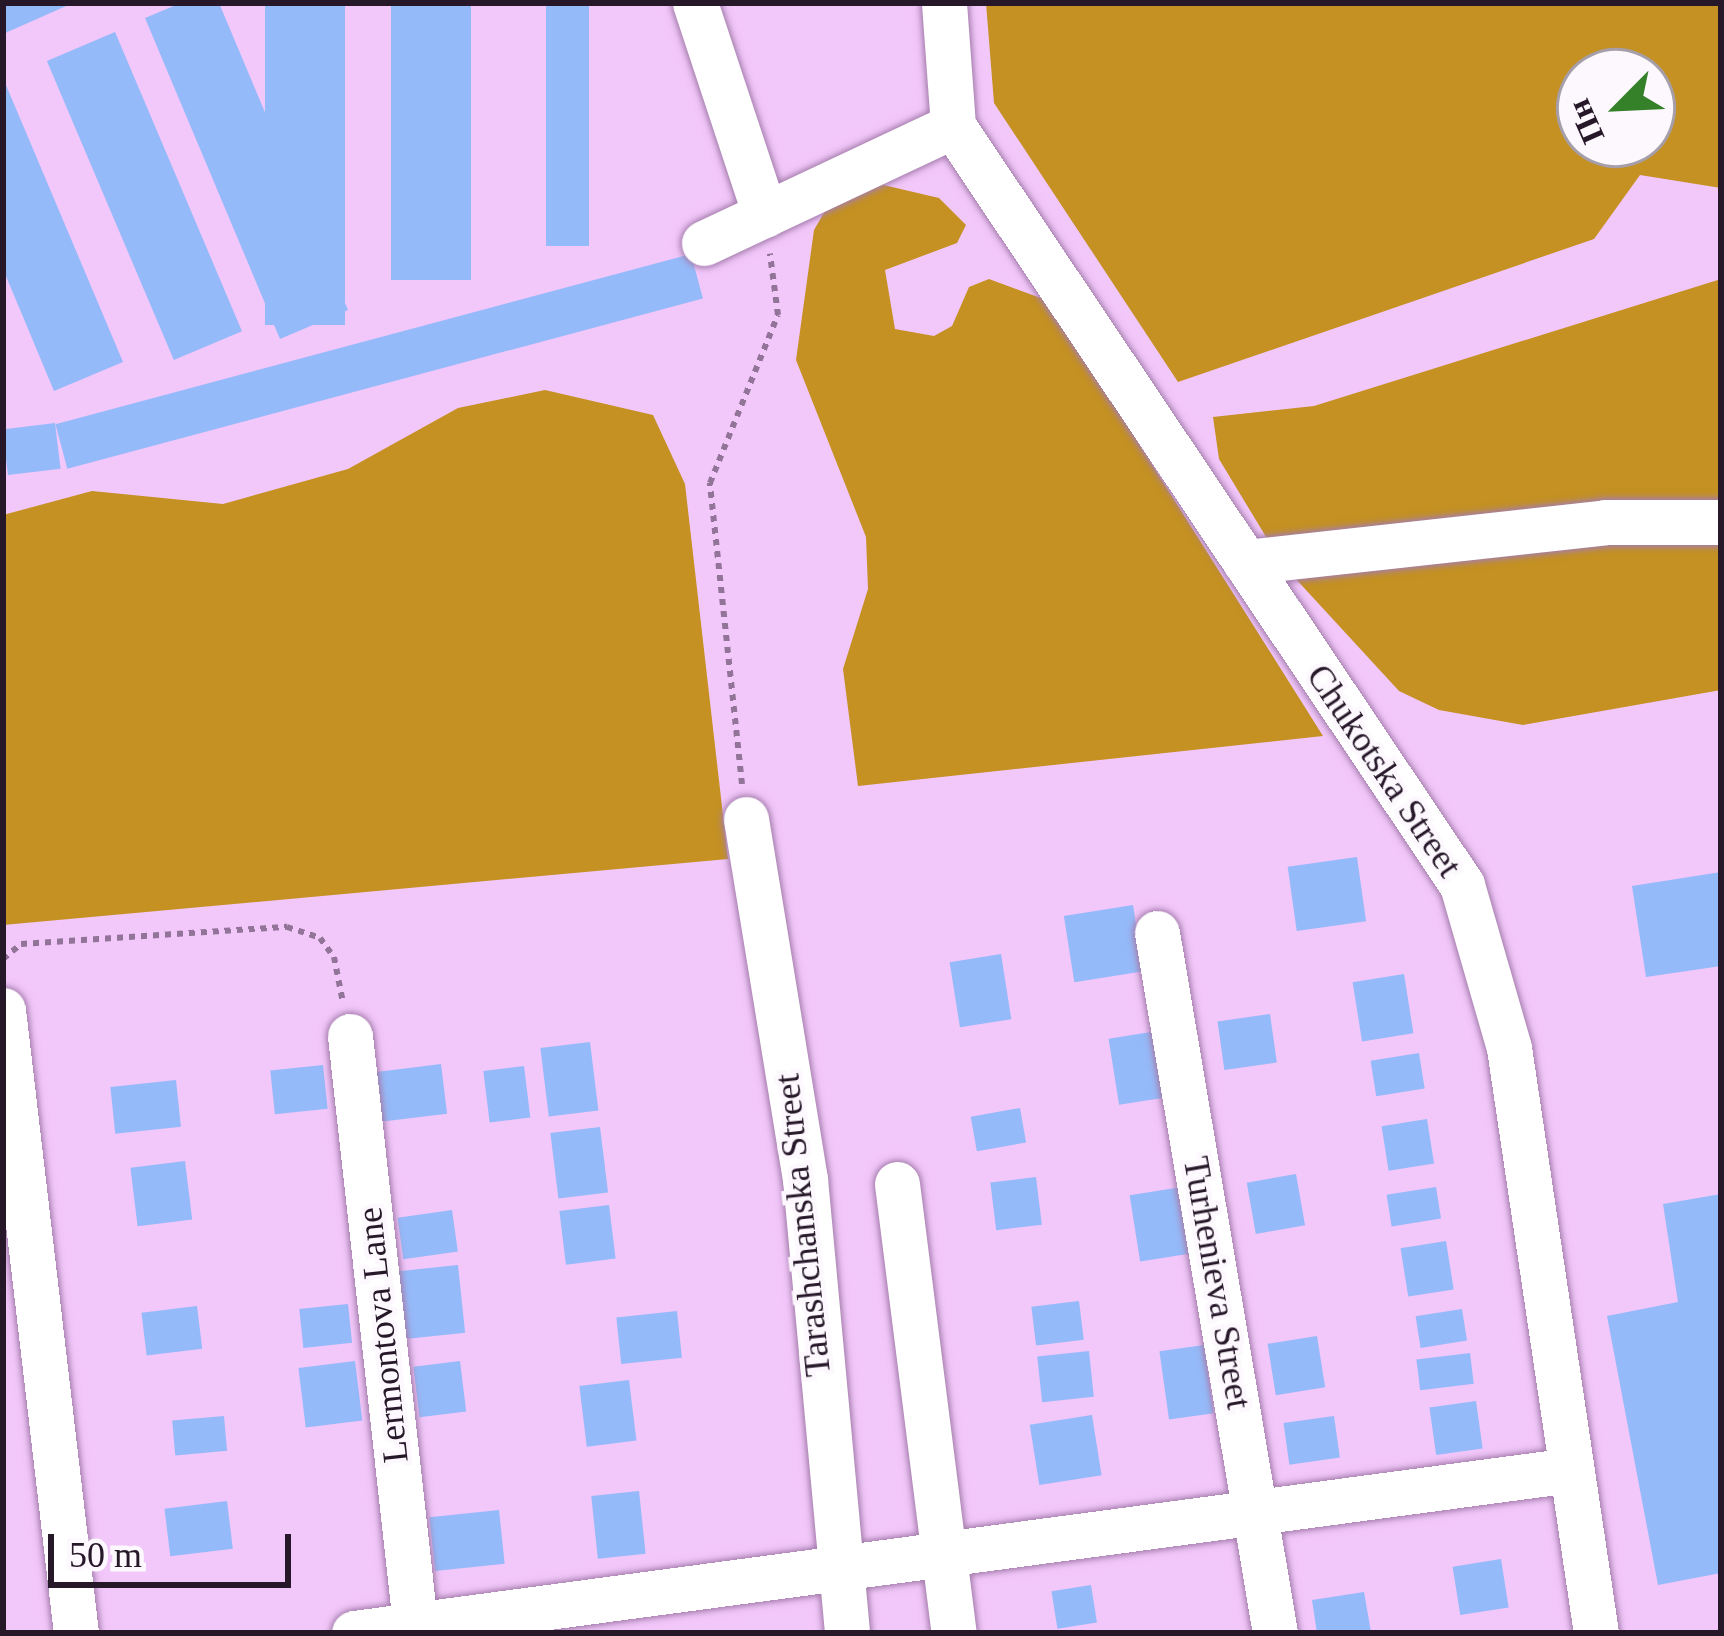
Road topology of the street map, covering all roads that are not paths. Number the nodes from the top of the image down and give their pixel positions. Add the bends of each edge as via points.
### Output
1 (694, 3) edge
2 (944, 3) edge
3 (953, 126) junction
4 (765, 214) junction
5 (704, 243) dead end
6 (1721, 522) edge
7 (1245, 562) junction
8 (746, 819) road end
9 (1157, 933) dead end
10 (3, 1010) edge
11 (350, 1036) road end
12 (897, 1184) dead end
13 (1570, 1470) junction
14 (1257, 1509) junction
15 (946, 1555) junction
16 (835, 1574) junction
17 (416, 1629) edge
18 (76, 1633) edge
19 (354, 1633) edge
20 (847, 1633) edge
21 (954, 1633) edge
22 (1275, 1633) edge
23 (1596, 1633) edge

1 - 4 street
2 - 3 street, Chukotska Street
3 - 4 street
3 - 7 street, Chukotska Street
4 - 5 street
6 - 7 street via 1605,522
7 - 13 street, Chukotska Street via 1462,885 1509,1048
8 - 16 street, Tarashchanska Street via 805,1179
9 - 14 street, Turhenieva Street
10 - 18 street
11 - 17 street, Lermontova Lane
12 - 15 street
13 - 14 street
13 - 23 street, Chukotska Street
14 - 15 street
14 - 22 street, Turhenieva Street
15 - 16 street
15 - 21 street
16 - 17 street
16 - 20 street, Tarashchanska Street
17 - 19 street

